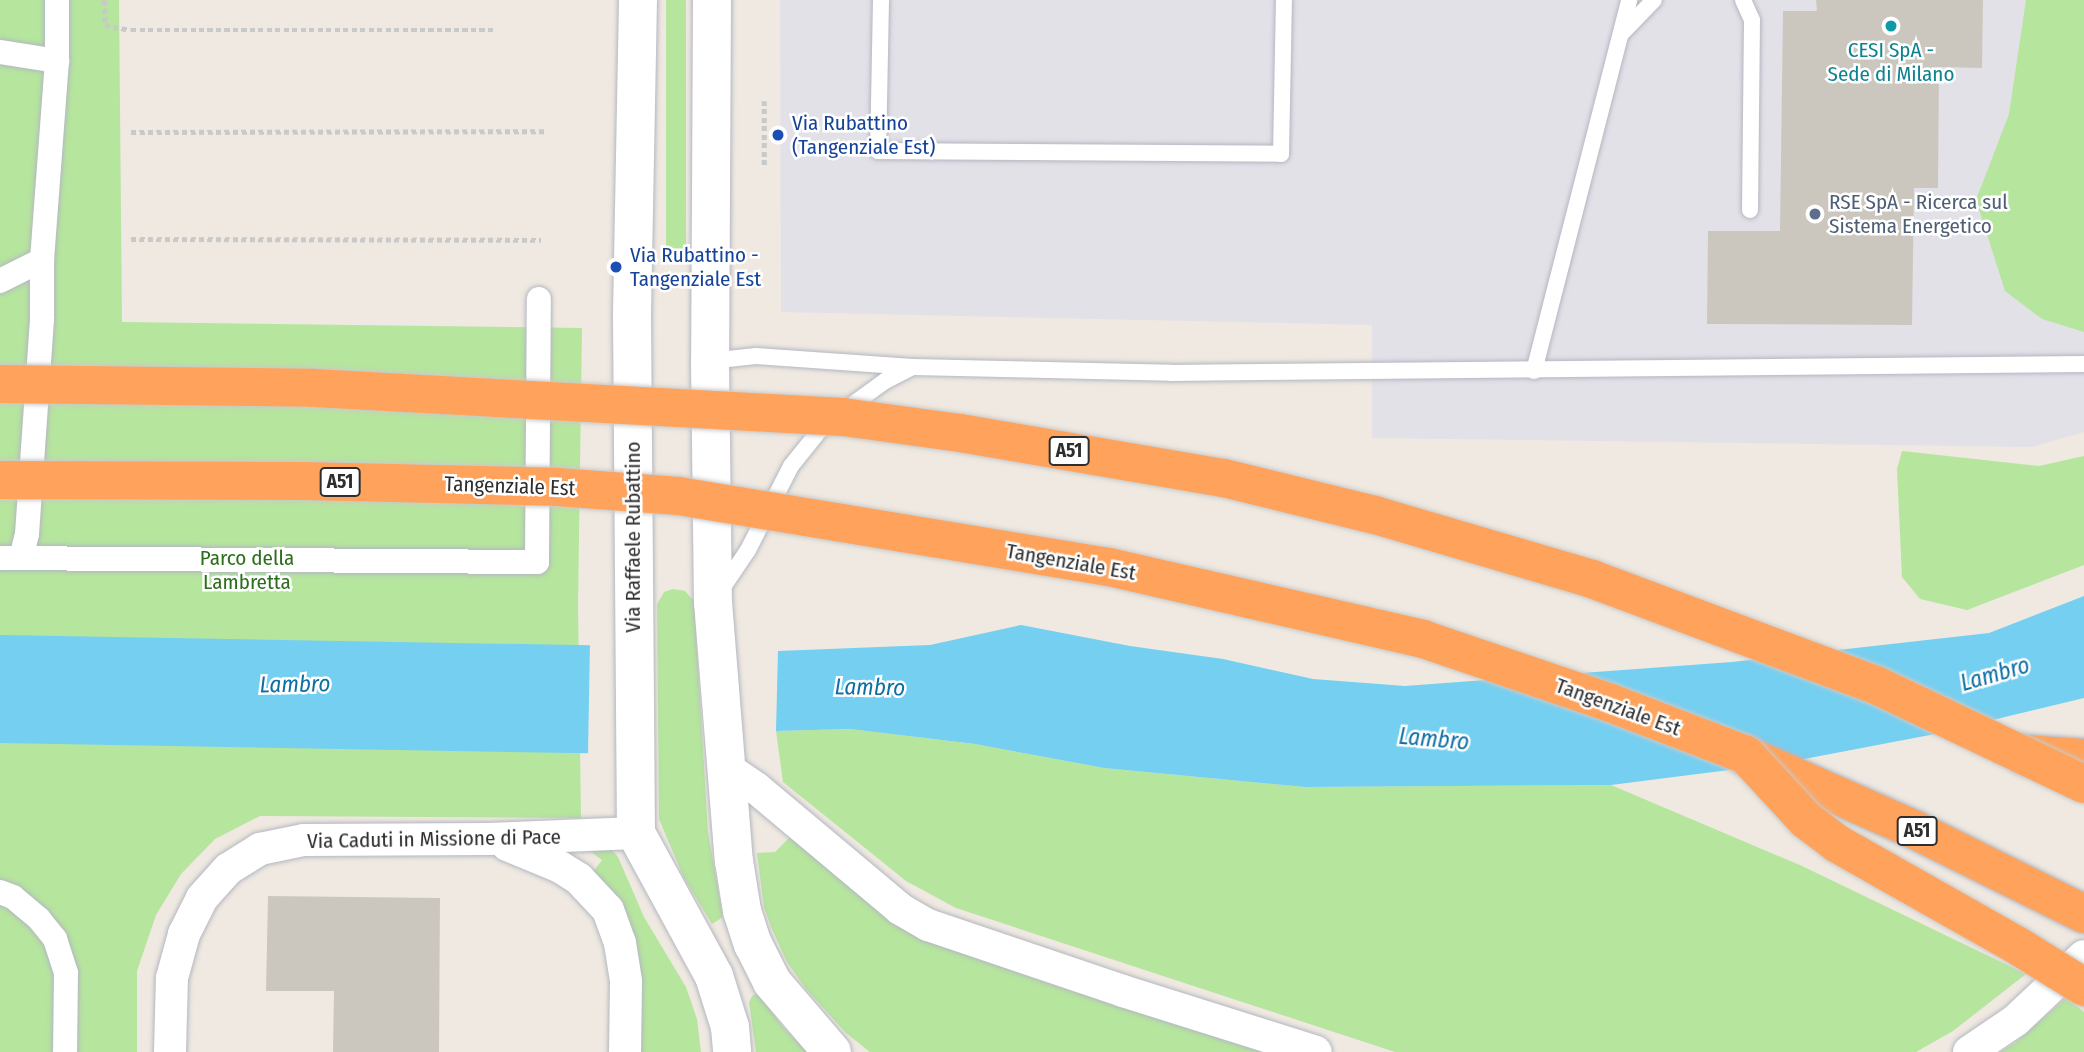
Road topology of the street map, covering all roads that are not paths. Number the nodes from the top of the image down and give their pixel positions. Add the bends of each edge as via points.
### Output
1 (57, 0) edge
2 (638, 0) edge
3 (712, 0) edge
4 (881, 0) edge
5 (1284, 0) edge
6 (1629, 0) edge
7 (1654, 0) edge
8 (1743, 0) edge
9 (1620, 36) junction
10 (0, 52) edge
11 (57, 61) junction
12 (1750, 210) dead end
13 (43, 260) junction
14 (0, 281) edge
15 (539, 299) dead end
16 (710, 361) junction
17 (2084, 363) edge
18 (913, 367) junction
19 (1534, 371) junction
20 (0, 384) edge
21 (0, 480) edge
22 (10, 558) edge
23 (713, 602) junction
24 (2024, 754) junction
25 (1746, 755) junction
26 (2084, 758) edge
27 (724, 767) junction
28 (2084, 785) edge
29 (636, 833) junction
30 (489, 839) junction
31 (0, 892) edge
32 (2084, 914) edge
33 (2084, 956) edge
34 (2084, 987) edge
35 (65, 1052) edge
36 (170, 1052) edge
37 (625, 1052) edge
38 (732, 1052) edge
39 (832, 1052) edge
40 (1317, 1052) edge
41 (1969, 1052) edge

1 - 11 street
2 - 29 street, Via Raffaele Rubattino via 632,315
3 - 16 street
4 - 5 lane via 878,151 1267,154 1281,154
6 - 9 lane
7 - 9 lane
8 - 12 lane via 1752,20
9 - 19 lane
10 - 11 street
11 - 13 street
13 - 14 street
13 - 22 street via 28,521
15 - 22 street via 537,562
16 - 18 lane via 756,356
16 - 23 street
17 - 19 lane
18 - 19 lane via 1171,373
18 - 23 lane via 885,381 823,426 791,466 748,550
20 - 24 highway, A51, bridge via 314,388 843,417 1224,478 1375,515 1592,579 1876,685
21 - 25 highway, Tangenziale Est / A51, bridge via 544,486 692,498 1109,567 1423,639
23 - 27 street
24 - 26 highway
24 - 28 highway, A51, bridge
25 - 32 highway, Tangenziale Est / A51 via 1915,830
25 - 34 highway, bridge via 1806,820 1836,843
27 - 39 street via 742,911 753,944 772,982
27 - 40 street via 756,788 900,909 928,925
29 - 30 street, Via Caduti in Missione di Pace
29 - 38 street, Via Raffaele Rubattino via 714,976 730,1027
30 - 36 street, Via Caduti in Missione di Pace via 304,839 260,849 228,869 202,898 184,934 172,978
30 - 37 street via 560,867 579,879 608,910 620,943 626,982
31 - 35 street via 39,919 55,939 66,973
33 - 41 street via 2015,1020

